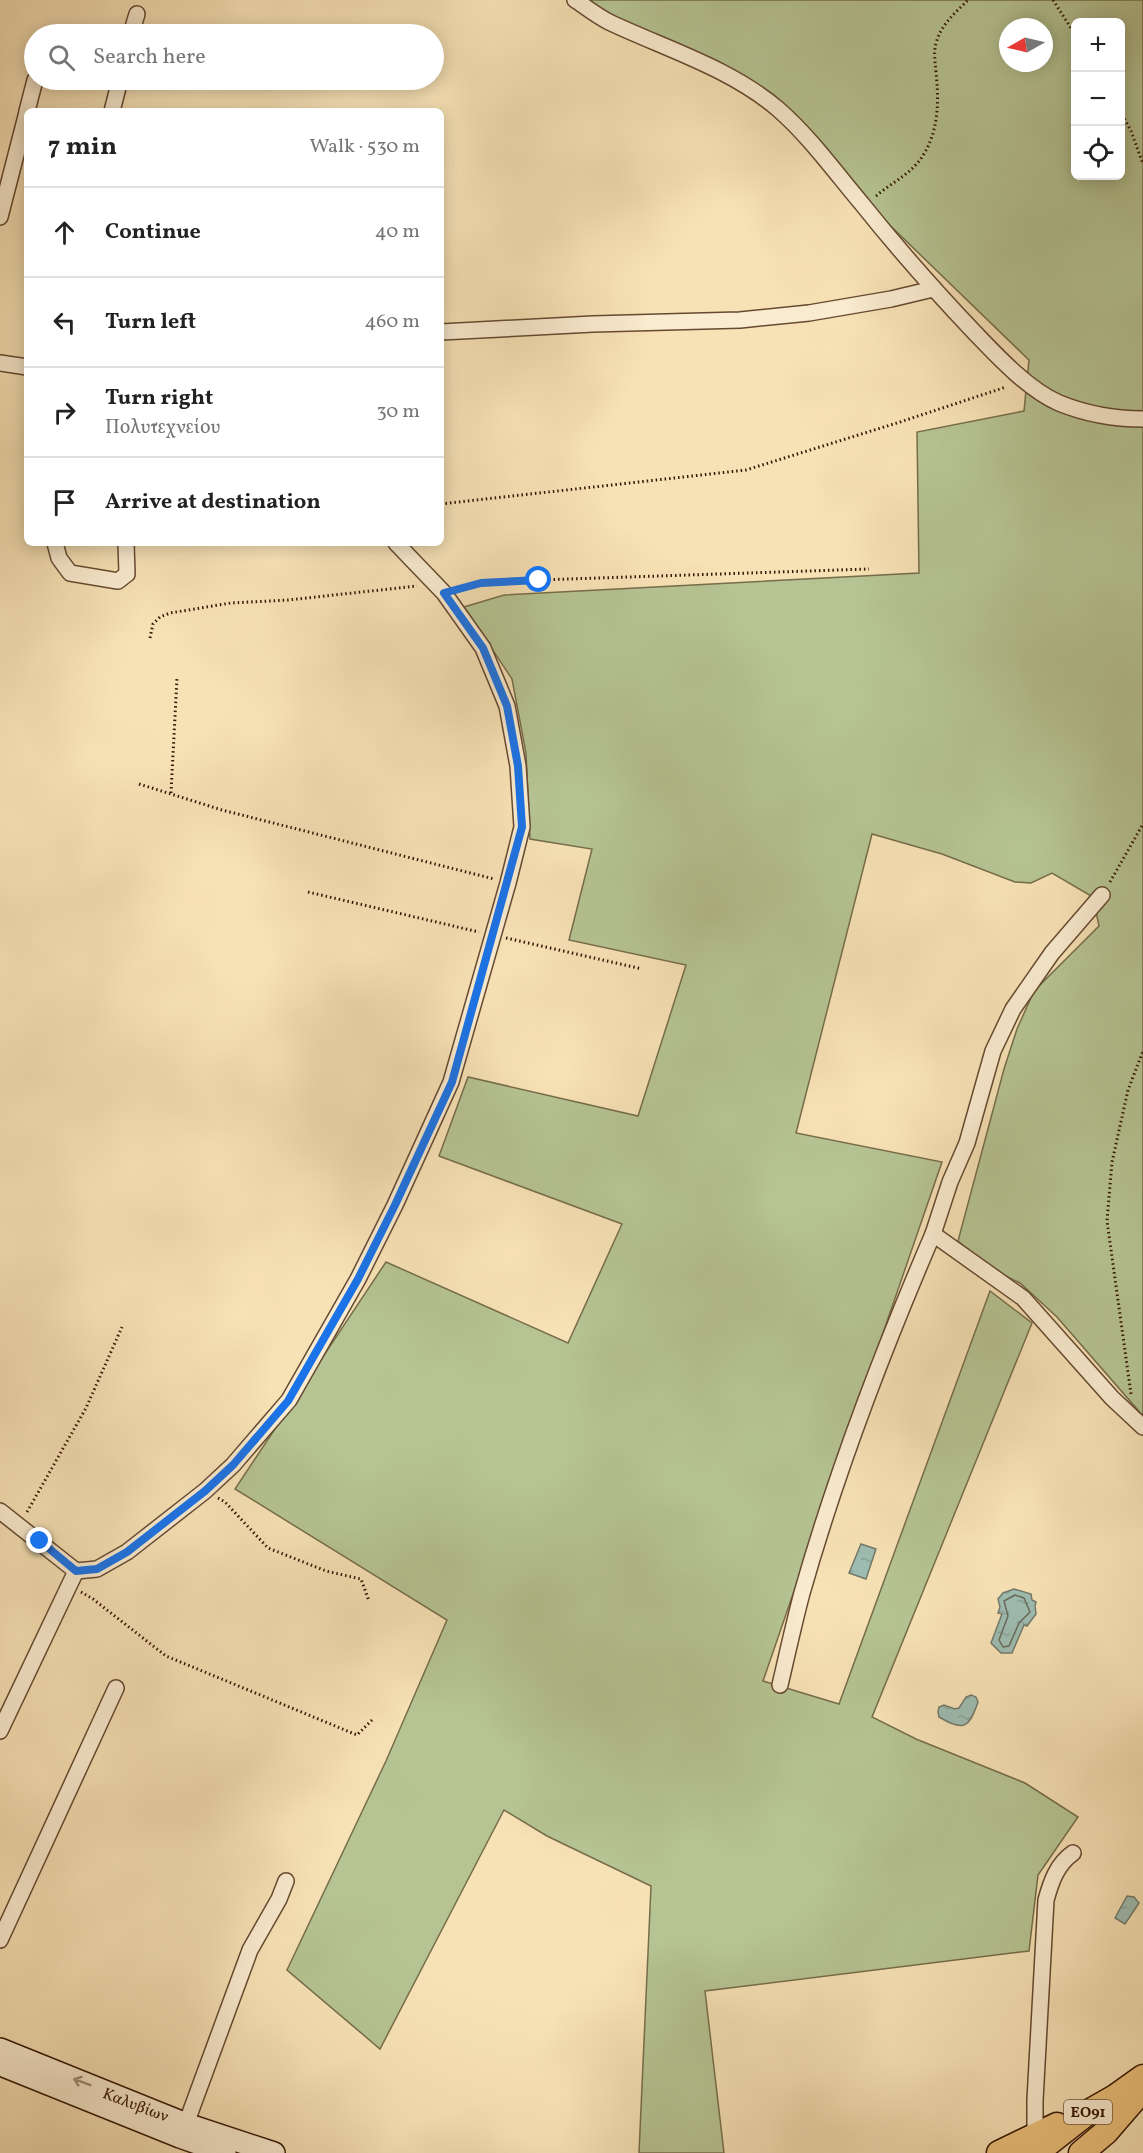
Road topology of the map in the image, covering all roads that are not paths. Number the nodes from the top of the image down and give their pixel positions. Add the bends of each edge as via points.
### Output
1 (575, 0) edge
2 (136, 14) dead end
3 (134, 24) edge
4 (32, 90) edge
5 (117, 90) edge
6 (28, 108) edge
7 (113, 108) edge
8 (24, 124) edge
9 (0, 218) edge
10 (933, 289) junction
11 (444, 332) edge
12 (0, 363) edge
13 (24, 367) edge
14 (1143, 419) edge
15 (56, 546) edge
16 (126, 546) edge
17 (399, 546) edge
18 (1102, 894) road end
19 (933, 1234) junction
20 (1139, 1423) edge
21 (0, 1511) edge
22 (76, 1571) junction
23 (780, 1685) dead end
24 (116, 1688) dead end
25 (0, 1731) edge
26 (1073, 1853) dead end
27 (286, 1881) dead end
28 (0, 1940) edge
29 (0, 2049) edge
30 (0, 2064) edge
31 (1143, 2077) edge
32 (1143, 2089) edge
33 (186, 2124) junction
34 (1036, 2144) edge
35 (203, 2150) edge
36 (225, 2153) edge
37 (274, 2153) edge
38 (999, 2153) edge
39 (1081, 2153) edge

1 - 10 street via 607,20 727,75 779,110 824,157
2 - 3 street
4 - 6 street
5 - 7 street
8 - 9 street
10 - 11 street via 891,299 740,320
10 - 14 street via 998,358 1057,402 1099,416
12 - 13 street
15 - 16 street via 70,573 118,581 127,574
17 - 22 street via 439,588 483,648 507,706 518,766 522,827 452,1082 358,1279 288,1401 205,1491 127,1552 97,1569
18 - 19 street via 1052,953 1013,1009 993,1051 967,1143
19 - 20 street via 1023,1298
19 - 23 street via 871,1386 822,1529
21 - 22 street
22 - 25 street
24 - 28 street
26 - 34 street via 1053,1877 1046,1900
27 - 33 street via 250,1950
33 -> 29 main road, Καλυβίων
30 - 35 main road, Καλυβίων
31 - 34 main road, ΕΟ91
32 - 39 main road, ΕΟ91 via 1106,2132
33 - 37 main road, Καλυβίων
34 - 38 main road, ΕΟ91
35 - 36 main road, Καλυβίων

